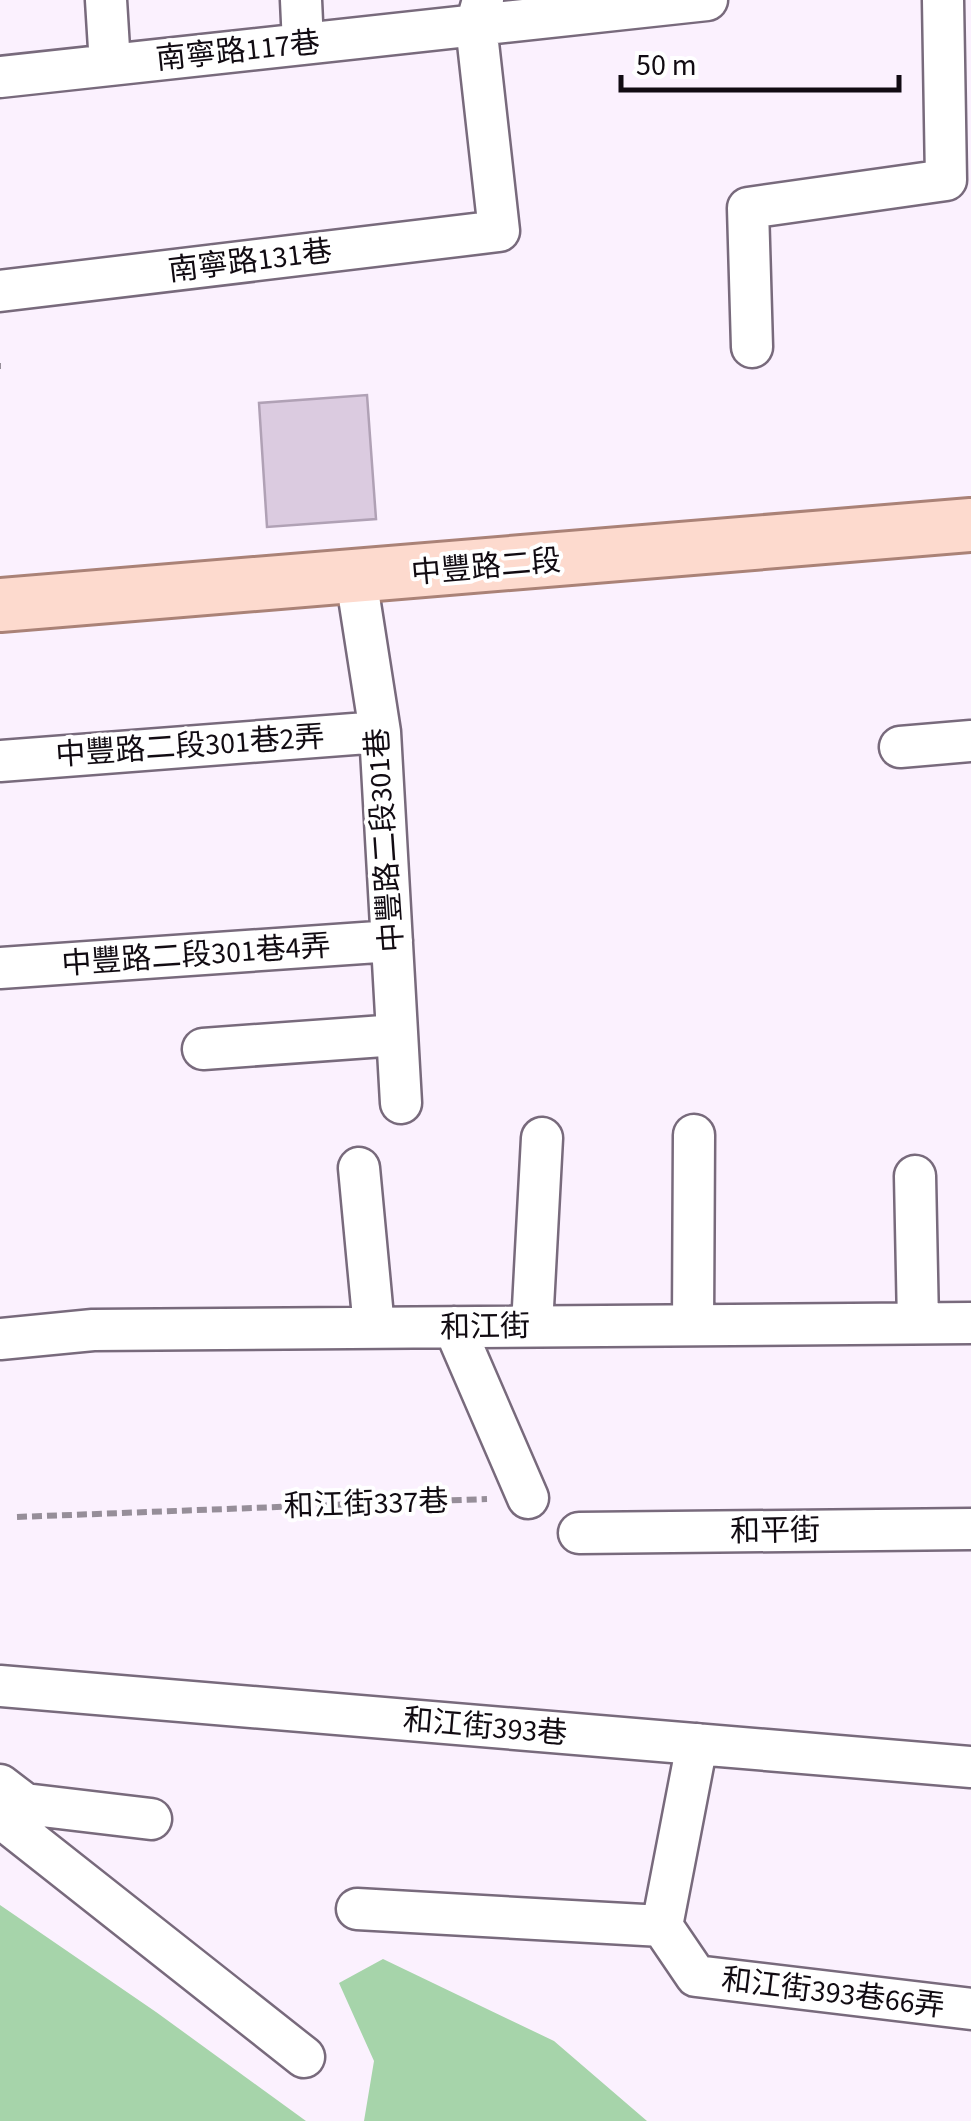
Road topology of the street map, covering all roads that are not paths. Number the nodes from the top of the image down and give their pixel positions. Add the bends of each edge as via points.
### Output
1 (106, 0) edge
2 (301, 0) edge
3 (707, 0) edge
4 (944, 0) edge
5 (479, 13) edge
6 (304, 44) junction
7 (110, 65) junction
8 (0, 77) edge
9 (0, 291) edge
10 (752, 347) dead end
11 (970, 537) edge
12 (356, 578) junction
13 (0, 605) edge
14 (380, 732) junction
15 (971, 741) edge
16 (900, 747) dead end
17 (0, 761) edge
18 (392, 941) junction
19 (0, 968) edge
20 (397, 1035) junction
21 (204, 1048) dead end
22 (401, 1103) dead end
23 (694, 1135) dead end
24 (542, 1138) dead end
25 (359, 1168) dead end
26 (915, 1176) dead end
27 (918, 1323) junction
28 (971, 1324) edge
29 (693, 1325) junction
30 (532, 1326) junction
31 (454, 1327) junction
32 (374, 1328) junction
33 (0, 1338) edge
34 (528, 1498) road end
35 (971, 1529) edge
36 (579, 1532) dead end
37 (0, 1686) edge
38 (697, 1744) junction
39 (971, 1767) edge
40 (0, 1785) edge
41 (0, 1817) edge
42 (151, 1819) dead end
43 (357, 1909) dead end
44 (662, 1926) junction
45 (971, 2009) edge
46 (304, 2056) dead end

1 - 7 street
2 - 6 street
3 - 5 street, 南寧路117巷
4 - 10 street via 946,180 748,208
5 - 6 street, 南寧路117巷
5 - 9 street, 南寧路131巷 via 499,231
6 - 7 street, 南寧路117巷
7 - 8 street, 南寧路117巷
11 - 12 main road, 中豐路二段
12 - 13 main road, 中豐路二段
12 - 14 street, 中豐路二段301巷
14 - 17 street, 中豐路二段301巷2弄
14 - 18 street, 中豐路二段301巷
15 - 16 street
18 - 19 street, 中豐路二段301巷4弄
18 - 20 street, 中豐路二段301巷
20 - 21 street
20 - 22 street, 中豐路二段301巷
23 - 29 street
24 - 30 street
25 - 32 street
26 - 27 street
27 - 28 street, 和江街
27 - 29 street, 和江街
29 - 30 street, 和江街
30 - 31 street, 和江街
31 - 32 street, 和江街
31 - 34 street
32 - 33 street, 和江街 via 93,1330
35 - 36 street, 和平街
37 - 38 street, 和江街393巷
38 - 39 street, 和江街393巷
38 - 44 street
40 - 42 street via 24,1804
41 - 46 street
43 - 44 street
44 - 45 street, 和江街393巷66弄 via 696,1976

